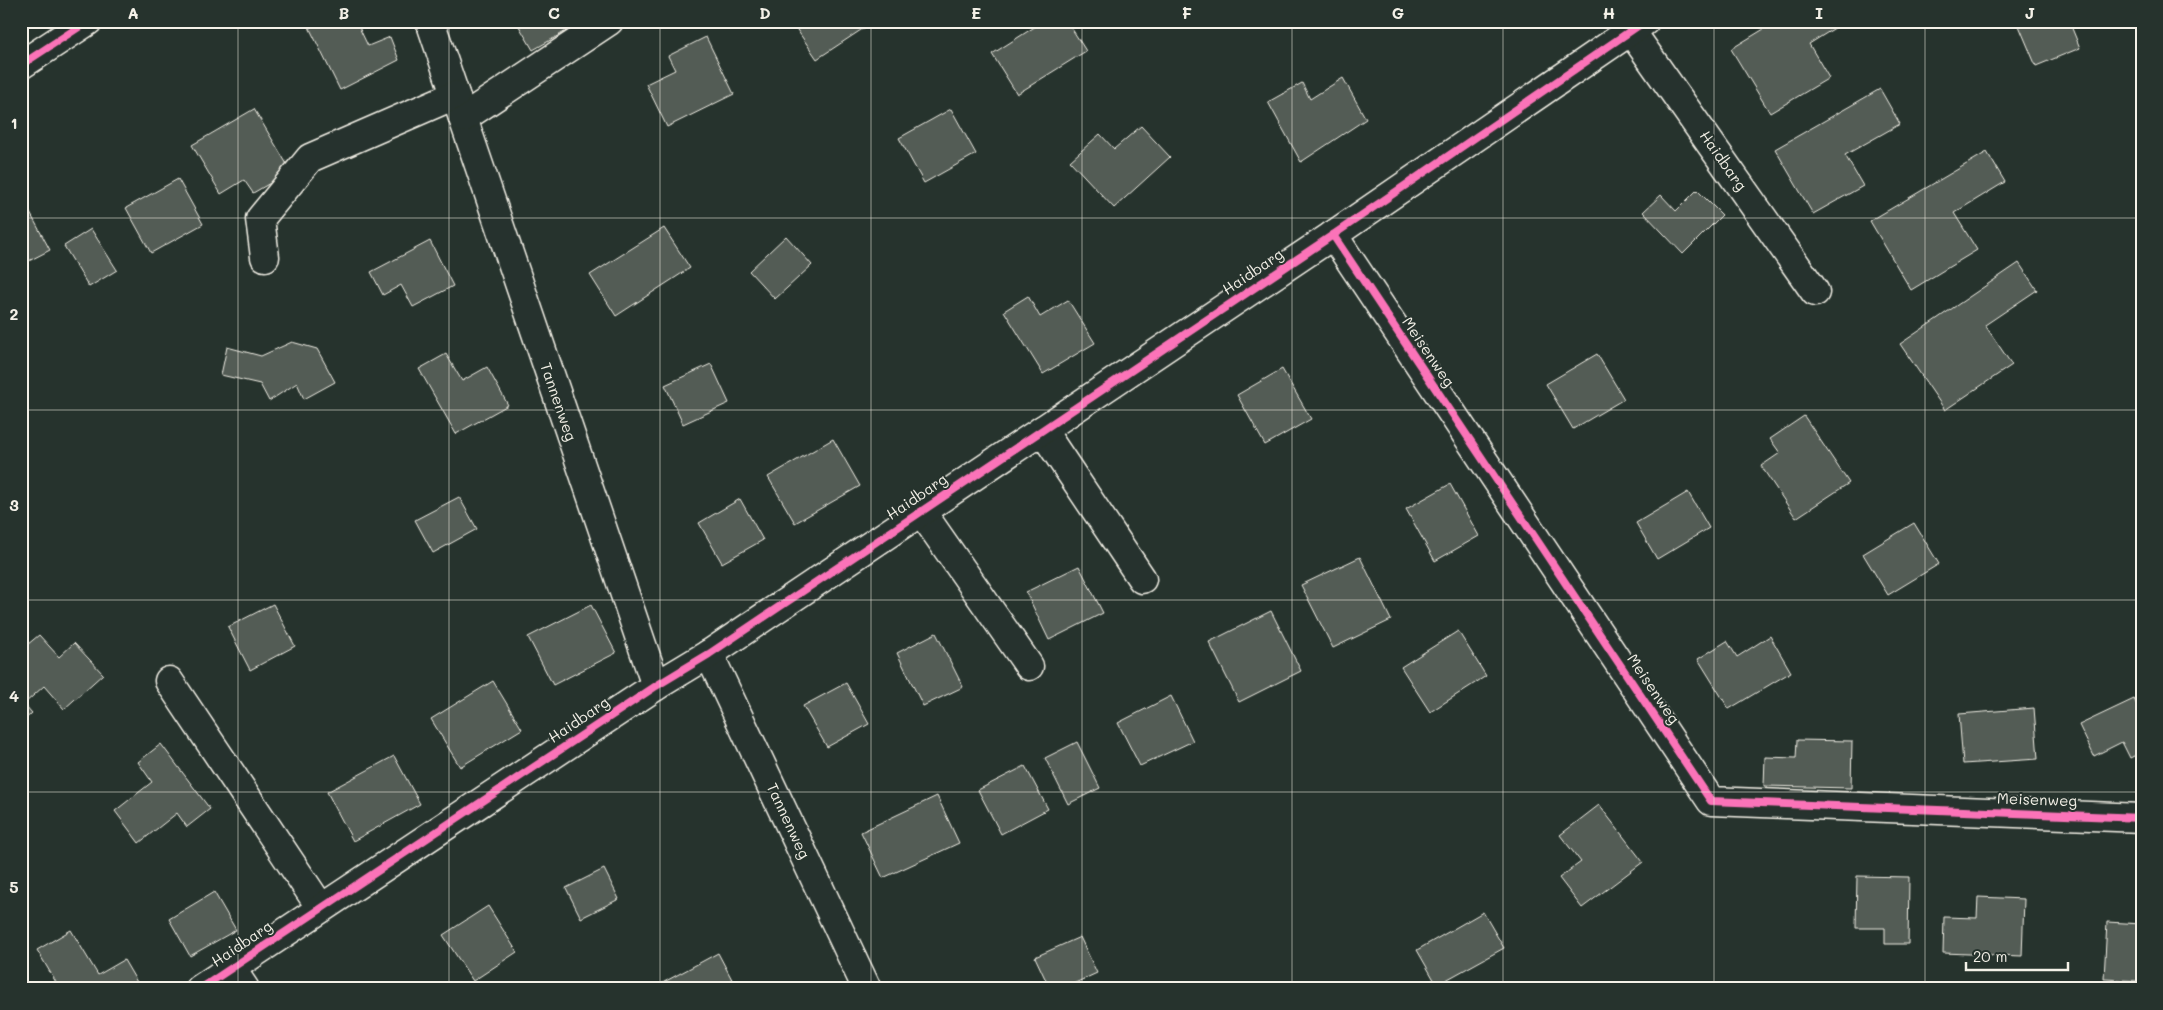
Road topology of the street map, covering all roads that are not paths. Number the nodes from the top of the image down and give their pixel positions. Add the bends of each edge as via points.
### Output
1 (88, 21) edge
2 (430, 21) edge
3 (609, 21) edge
4 (1638, 26) edge
5 (21, 65) edge
6 (459, 106) junction
7 (1333, 235) junction
8 (265, 257) dead end
9 (1815, 292) dead end
10 (1042, 430) junction
11 (921, 511) junction
12 (1142, 579) dead end
13 (709, 654) junction
14 (1029, 666) dead end
15 (169, 681) dead end
16 (656, 686) junction
17 (2142, 818) edge
18 (321, 908) junction
19 (238, 978) edge
20 (200, 989) edge
21 (867, 989) edge

1 - 5 street
2 - 6 street, Tannenweg
3 - 6 street
4 - 7 street, Haidbarg
4 - 9 street, Haidbarg
6 - 8 street via 310,158 260,219
6 - 16 street, Tannenweg
7 - 10 street, Haidbarg
7 - 17 street, Meisenweg via 1711,800
10 - 11 street, Haidbarg
10 - 12 street
11 - 13 street, Haidbarg
11 - 14 street, Haidbarg
13 - 16 street, Haidbarg
13 - 21 street, Tannenweg
15 - 18 street
16 - 18 street, Haidbarg
18 - 19 street, Haidbarg
19 - 20 street, Haidbarg

